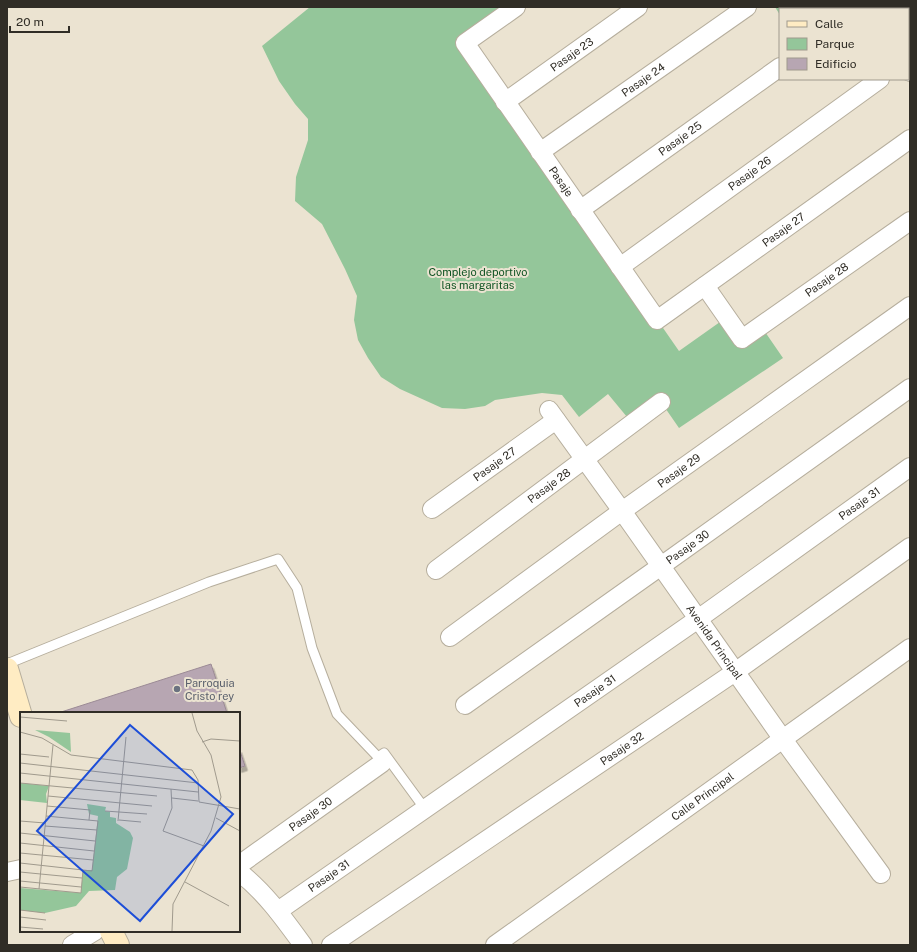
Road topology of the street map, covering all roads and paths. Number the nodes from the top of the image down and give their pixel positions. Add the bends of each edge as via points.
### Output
1 (516, 7) edge
2 (638, 7) edge
3 (746, 7) edge
4 (779, 68) edge
5 (879, 80) edge
6 (505, 102) junction
7 (910, 139) edge
8 (540, 152) junction
9 (580, 210) junction
10 (910, 221) edge
11 (620, 267) junction
12 (705, 286) junction
13 (910, 306) edge
14 (657, 320) joint
15 (910, 388) edge
16 (660, 402) dead end
17 (553, 415) joint
18 (584, 459) junction
19 (910, 467) edge
20 (432, 509) dead end
21 (622, 511) junction
22 (910, 547) edge
23 (661, 566) junction
24 (436, 570) dead end
25 (698, 618) junction
26 (450, 637) dead end
27 (910, 648) edge
28 (7, 664) edge
29 (7, 670) edge
30 (735, 672) junction
31 (465, 705) dead end
32 (20, 713) edge
33 (782, 738) junction
34 (382, 763) dead end
35 (425, 809) junction
36 (240, 864) edge
37 (20, 869) edge
38 (7, 872) edge
39 (240, 873) edge
40 (881, 874) dead end
41 (278, 911) junction
42 (93, 932) edge
43 (112, 932) edge
44 (72, 945) edge
45 (118, 945) edge
46 (304, 945) edge
47 (331, 945) edge
48 (495, 945) edge

1 - 6 street, Pasaje via 465,43
2 - 6 street, Pasaje 23
3 - 8 street, Pasaje 24
4 - 9 street, Pasaje 25
5 - 11 street, Pasaje 26
6 - 8 street, Pasaje
7 - 12 street, Pasaje 27
8 - 9 street, Pasaje
9 - 11 street, Pasaje
10 - 12 street, Pasaje 28 via 742,339
11 - 14 street, Pasaje
12 - 14 street, Pasaje 27
13 - 21 street, Pasaje 29
15 - 23 street, Pasaje 30
16 - 18 street, Pasaje 28
17 - 18 street, Avenida Principal
17 - 20 street, Pasaje 27
18 - 21 street, Avenida Principal
18 - 24 street, Pasaje 28
19 - 25 street, Pasaje 31
21 - 23 street, Avenida Principal
21 - 26 street, Pasaje 29
22 - 30 street, Pasaje 32
23 - 25 street, Avenida Principal
23 - 31 street, Pasaje 30
25 - 30 street, Avenida Principal
25 - 35 street, Pasaje 31
27 - 33 street, Calle Principal
28 - 35 lane via 209,582 278,559 297,588 312,648 337,714 378,757 384,753
29 - 32 street
30 - 33 street, Avenida Principal
30 - 47 street, Pasaje 32
33 - 40 street, Avenida Principal
33 - 48 street, Calle Principal
34 - 36 street, Pasaje 30
35 - 41 street, Pasaje 31
37 - 38 street
39 - 41 street via 253,882
41 - 46 street
42 - 44 street
43 - 45 street

